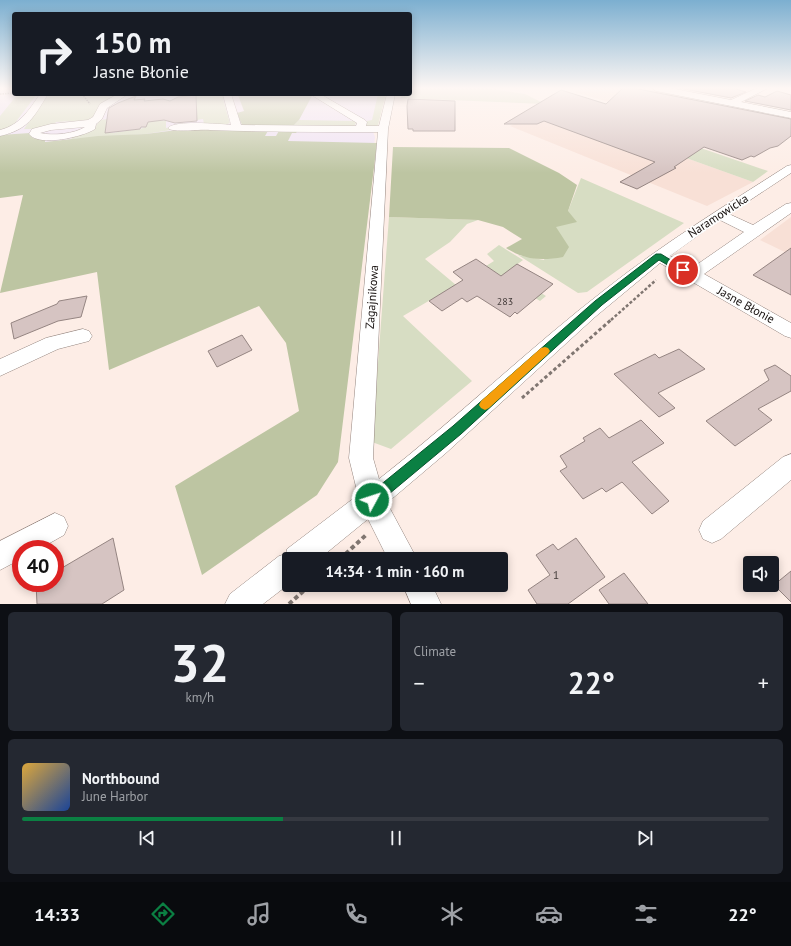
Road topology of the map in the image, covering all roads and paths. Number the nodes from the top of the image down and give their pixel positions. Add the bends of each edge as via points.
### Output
1 (29, 116) edge
2 (98, 116) edge
3 (234, 116) edge
4 (352, 116) edge
5 (386, 116) edge
6 (173, 128) dead end
7 (237, 128) junction
8 (360, 129) junction
9 (383, 129) junction
10 (15, 130) junction
11 (0, 133) edge
12 (790, 169) edge
13 (791, 207) edge
14 (724, 212) junction
15 (759, 227) junction
16 (666, 260) junction
17 (692, 275) junction
18 (791, 331) edge
19 (83, 336) dead end
20 (0, 368) edge
21 (521, 399) dead end
22 (791, 465) edge
23 (378, 510) junction
24 (55, 526) dead end
25 (712, 530) dead end
26 (309, 552) edge
27 (345, 552) edge
28 (399, 552) edge
29 (0, 556) edge
30 (282, 571) edge
31 (302, 592) edge
32 (420, 592) edge
33 (240, 604) edge
34 (289, 604) edge
35 (426, 604) edge

1 - 10 street via 22,126
2 - 10 street via 91,123 36,131
3 - 7 street
4 - 8 street via 362,122
5 - 9 street, Zagajnikowa
6 - 7 street
7 - 8 street
8 - 9 street
9 - 23 street, Zagajnikowa via 361,458
10 - 11 street
12 - 14 street, Naramowicka
13 - 15 street
14 - 15 street
14 - 16 street, Naramowicka
15 - 17 street
16 - 17 street, Jasne Błonie
16 - 21 path
16 - 23 street, Naramowicka via 598,303 457,430
17 - 18 street, Jasne Błonie
19 - 20 street via 52,343
22 - 25 street
23 - 26 street, Naramowicka
23 - 27 path
23 - 28 street, Zagajnikowa
24 - 29 street
30 - 33 street
31 - 34 path
32 - 35 street

